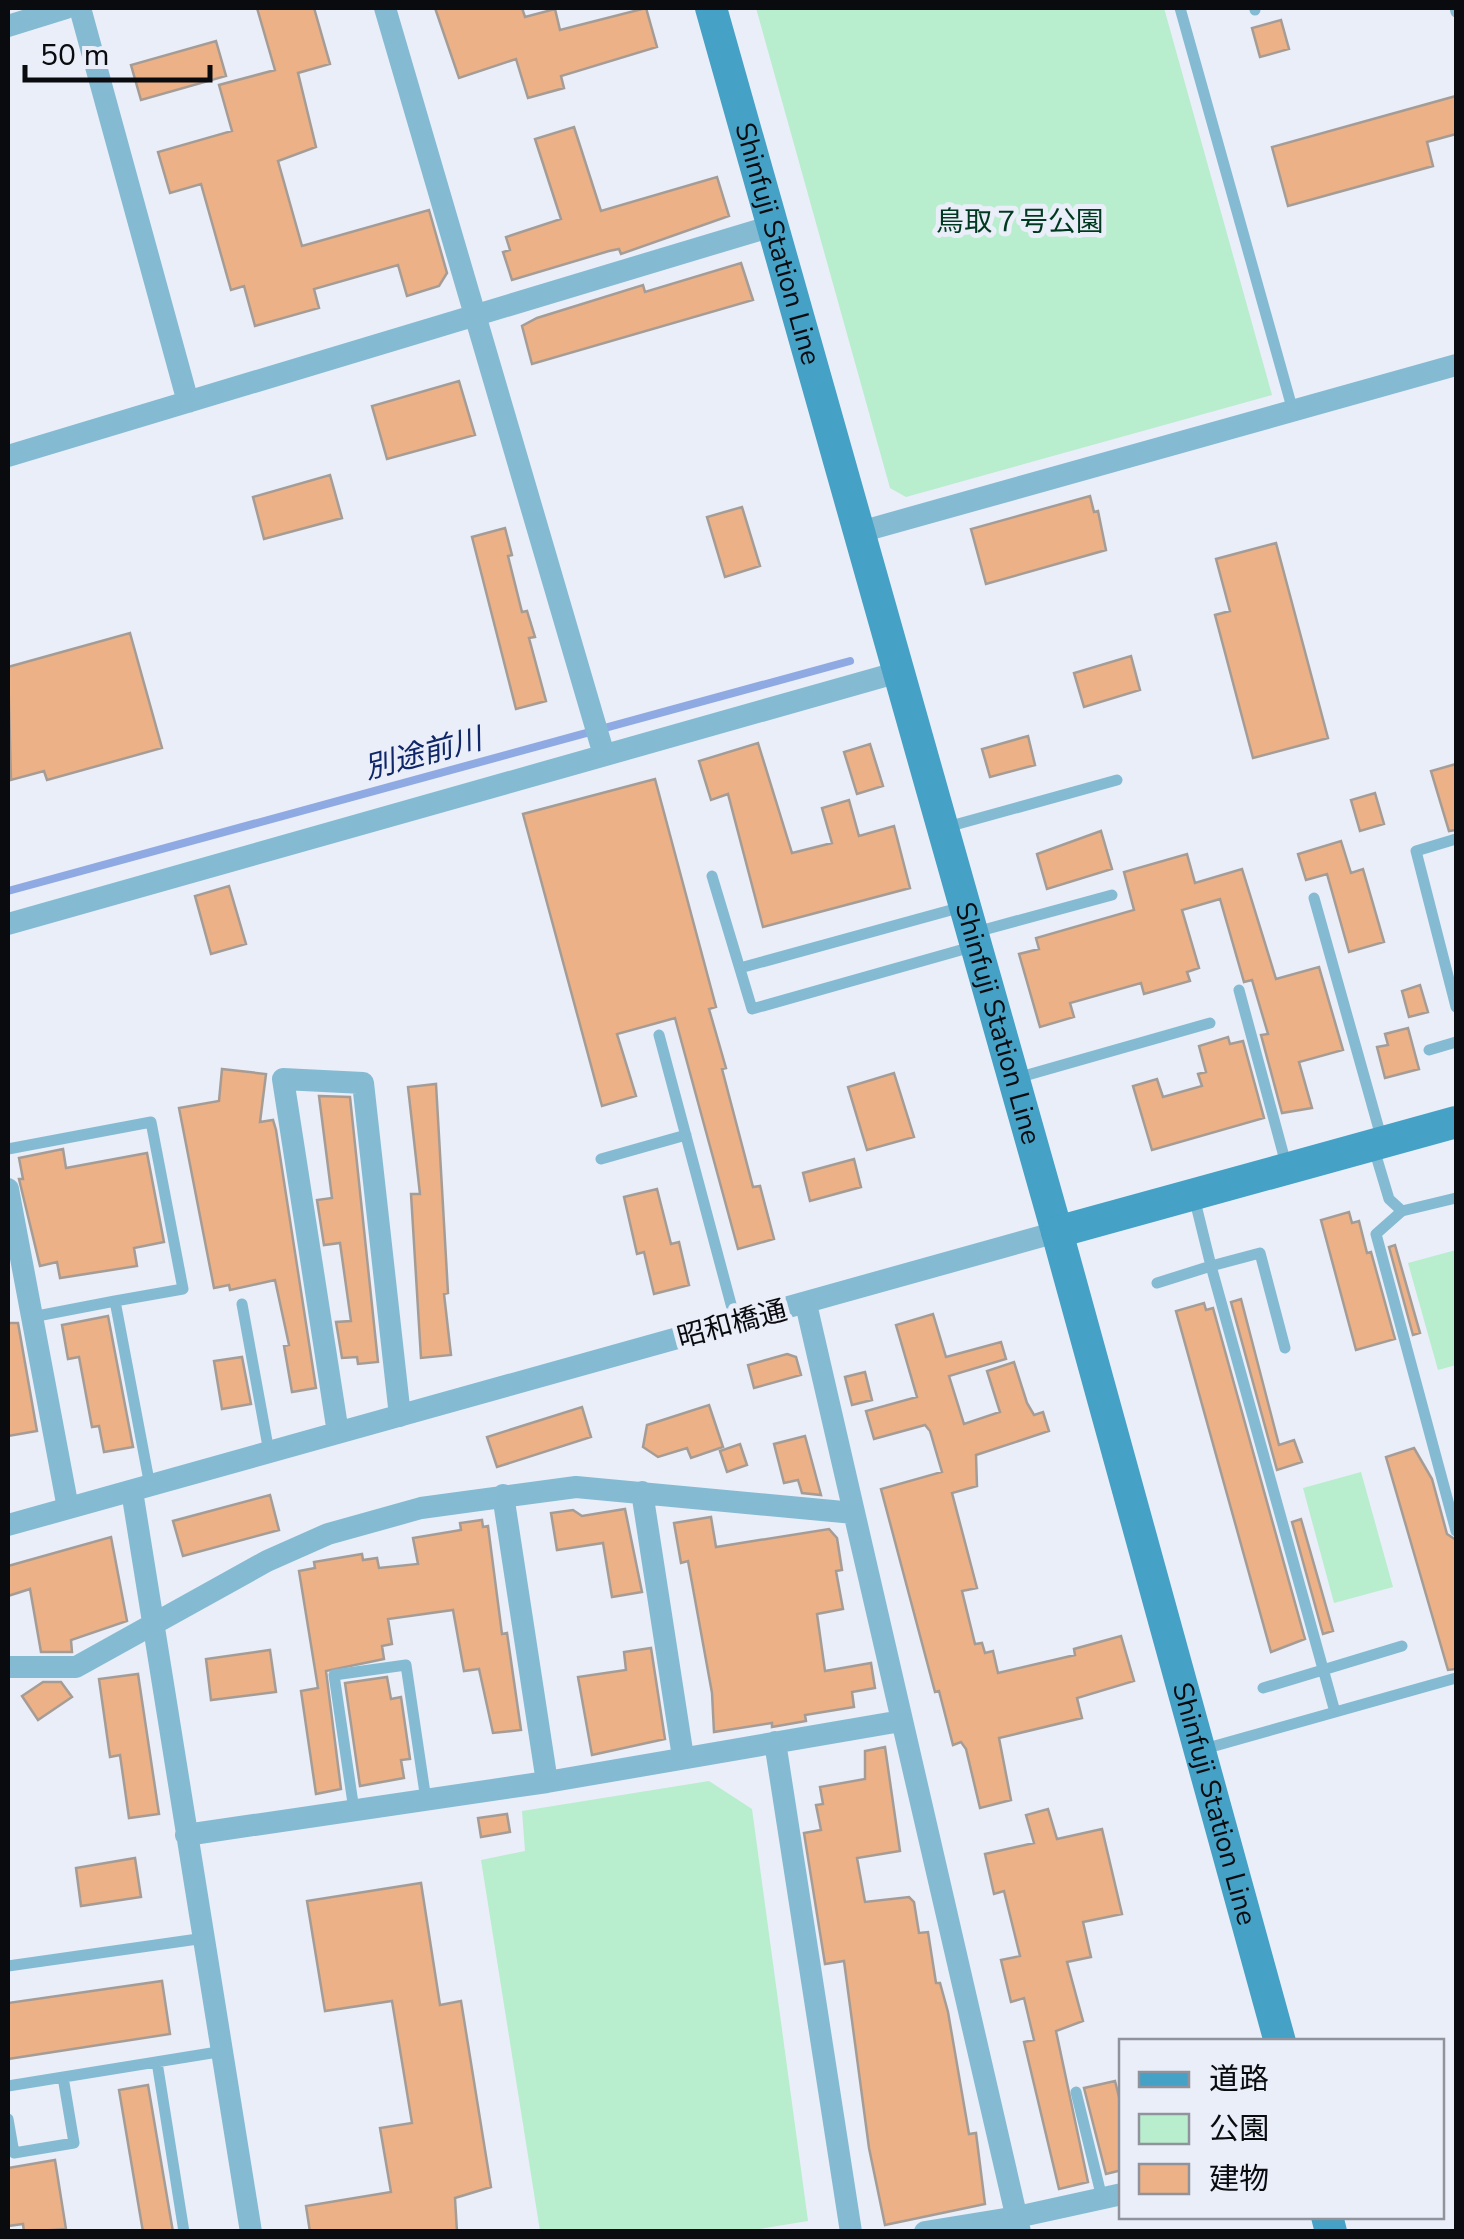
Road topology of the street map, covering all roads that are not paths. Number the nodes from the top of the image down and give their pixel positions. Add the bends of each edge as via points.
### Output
1 (66, 8) edge
2 (80, 8) edge
3 (386, 8) edge
4 (711, 8) edge
5 (1180, 8) edge
6 (8, 26) edge
7 (772, 226) junction
8 (475, 315) junction
9 (1456, 365) edge
10 (188, 402) junction
11 (1293, 411) junction
12 (8, 456) edge
13 (860, 532) junction
14 (899, 672) junction
15 (604, 755) junction
16 (1116, 780) dead end
17 (944, 828) junction
18 (1456, 839) edge
19 (712, 876) dead end
20 (1112, 895) dead end
21 (1314, 898) dead end
22 (8, 924) edge
23 (972, 928) junction
24 (740, 968) junction
25 (1239, 990) dead end
26 (1456, 1008) edge
27 (1210, 1023) dead end
28 (658, 1035) dead end
29 (1456, 1042) edge
30 (1430, 1050) dead end
31 (1014, 1079) junction
32 (1456, 1122) edge
33 (686, 1136) junction
34 (1378, 1143) junction
35 (8, 1149) edge
36 (601, 1159) dead end
37 (1287, 1168) junction
38 (8, 1189) edge
39 (1193, 1193) junction
40 (1456, 1198) edge
41 (1402, 1210) junction
42 (1057, 1232) junction
43 (1212, 1266) junction
44 (1157, 1283) dead end
45 (115, 1301) junction
46 (242, 1304) dead end
47 (806, 1304) junction
48 (32, 1317) junction
49 (736, 1323) junction
50 (1284, 1348) dead end
51 (400, 1416) junction
52 (338, 1433) junction
53 (269, 1452) junction
54 (141, 1488) junction
55 (642, 1492) junction
56 (503, 1495) junction
57 (68, 1508) junction
58 (854, 1512) junction
59 (8, 1524) edge
60 (1456, 1531) edge
61 (153, 1625) junction
62 (1402, 1646) dead end
63 (8, 1667) edge
64 (1324, 1671) junction
65 (1456, 1678) edge
66 (1263, 1688) dead end
67 (1336, 1712) junction
68 (901, 1721) junction
69 (775, 1742) junction
70 (1200, 1750) junction
71 (683, 1757) junction
72 (547, 1782) junction
73 (426, 1800) junction
74 (354, 1810) junction
75 (186, 1835) junction
76 (204, 1938) junction
77 (8, 1966) edge
78 (1279, 2039) edge
79 (224, 2051) junction
80 (157, 2062) junction
81 (63, 2077) junction
82 (8, 2086) edge
83 (1076, 2092) dead end
84 (8, 2119) edge
85 (1112, 2196) edge
86 (1019, 2224) edge
87 (184, 2232) edge
88 (252, 2232) edge
89 (851, 2232) edge
90 (925, 2232) edge

1 - 6 street
2 - 10 street
3 - 8 street
4 - 7 main road, Shinfuji Station Line
5 - 11 lane
7 - 8 street
7 - 13 main road, Shinfuji Station Line
8 - 10 street
8 - 15 street
9 - 11 street
10 - 12 street
11 - 13 street
13 - 14 main road, Shinfuji Station Line
14 - 15 street
14 - 17 main road, Shinfuji Station Line
15 - 22 street
16 - 17 lane
17 - 23 main road, Shinfuji Station Line
18 - 26 lane via 1416,851
19 - 24 lane
20 - 23 lane
21 - 34 lane
23 - 24 lane
23 - 24 lane via 752,1010
23 - 31 main road, Shinfuji Station Line
25 - 37 lane
27 - 31 lane
28 - 33 lane
29 - 30 lane
31 - 42 main road, Shinfuji Station Line
32 - 34 main road, 昭和橋通
33 - 36 lane
33 - 49 lane
34 - 37 main road, 昭和橋通
34 - 41 lane via 1389,1199
35 - 45 lane via 151,1122 183,1288
37 - 39 main road, 昭和橋通
38 - 48 street
39 - 42 main road, 昭和橋通
39 - 43 lane
40 - 41 lane
41 - 60 lane via 1376,1234
42 - 47 street, 昭和橋通
42 - 70 main road, Shinfuji Station Line
43 - 44 lane
43 - 50 lane via 1260,1254
43 - 64 lane
45 - 48 lane
45 - 54 lane
46 - 53 lane
47 - 49 street, 昭和橋通
47 - 58 street
48 - 57 street
49 - 51 street, 昭和橋通
51 - 52 street, 昭和橋通
51 - 52 street via 363,1083 283,1078
52 - 53 street, 昭和橋通
53 - 54 street, 昭和橋通
54 - 57 street, 昭和橋通
54 - 61 street
55 - 56 street via 576,1487
55 - 58 street
55 - 71 street
56 - 61 street via 421,1508 328,1534
56 - 72 street
57 - 59 street, 昭和橋通
58 - 68 street
61 - 63 street via 76,1666
61 - 75 street
62 - 64 lane
64 - 66 lane
64 - 67 lane
65 - 67 lane
67 - 70 lane
68 - 69 street
68 - 86 street
69 - 71 street
69 - 89 street
70 - 78 main road, Shinfuji Station Line
71 - 72 street
72 - 73 street
73 - 74 street
73 - 74 lane via 406,1665 388,1667 334,1676
74 - 75 street
75 - 76 street
76 - 77 lane
76 - 79 street
79 - 80 lane
79 - 88 street
80 - 81 lane
80 - 87 lane
81 - 82 lane
81 - 84 lane via 74,2143 14,2154
83 - 85 lane
85 - 86 street
86 - 90 street

